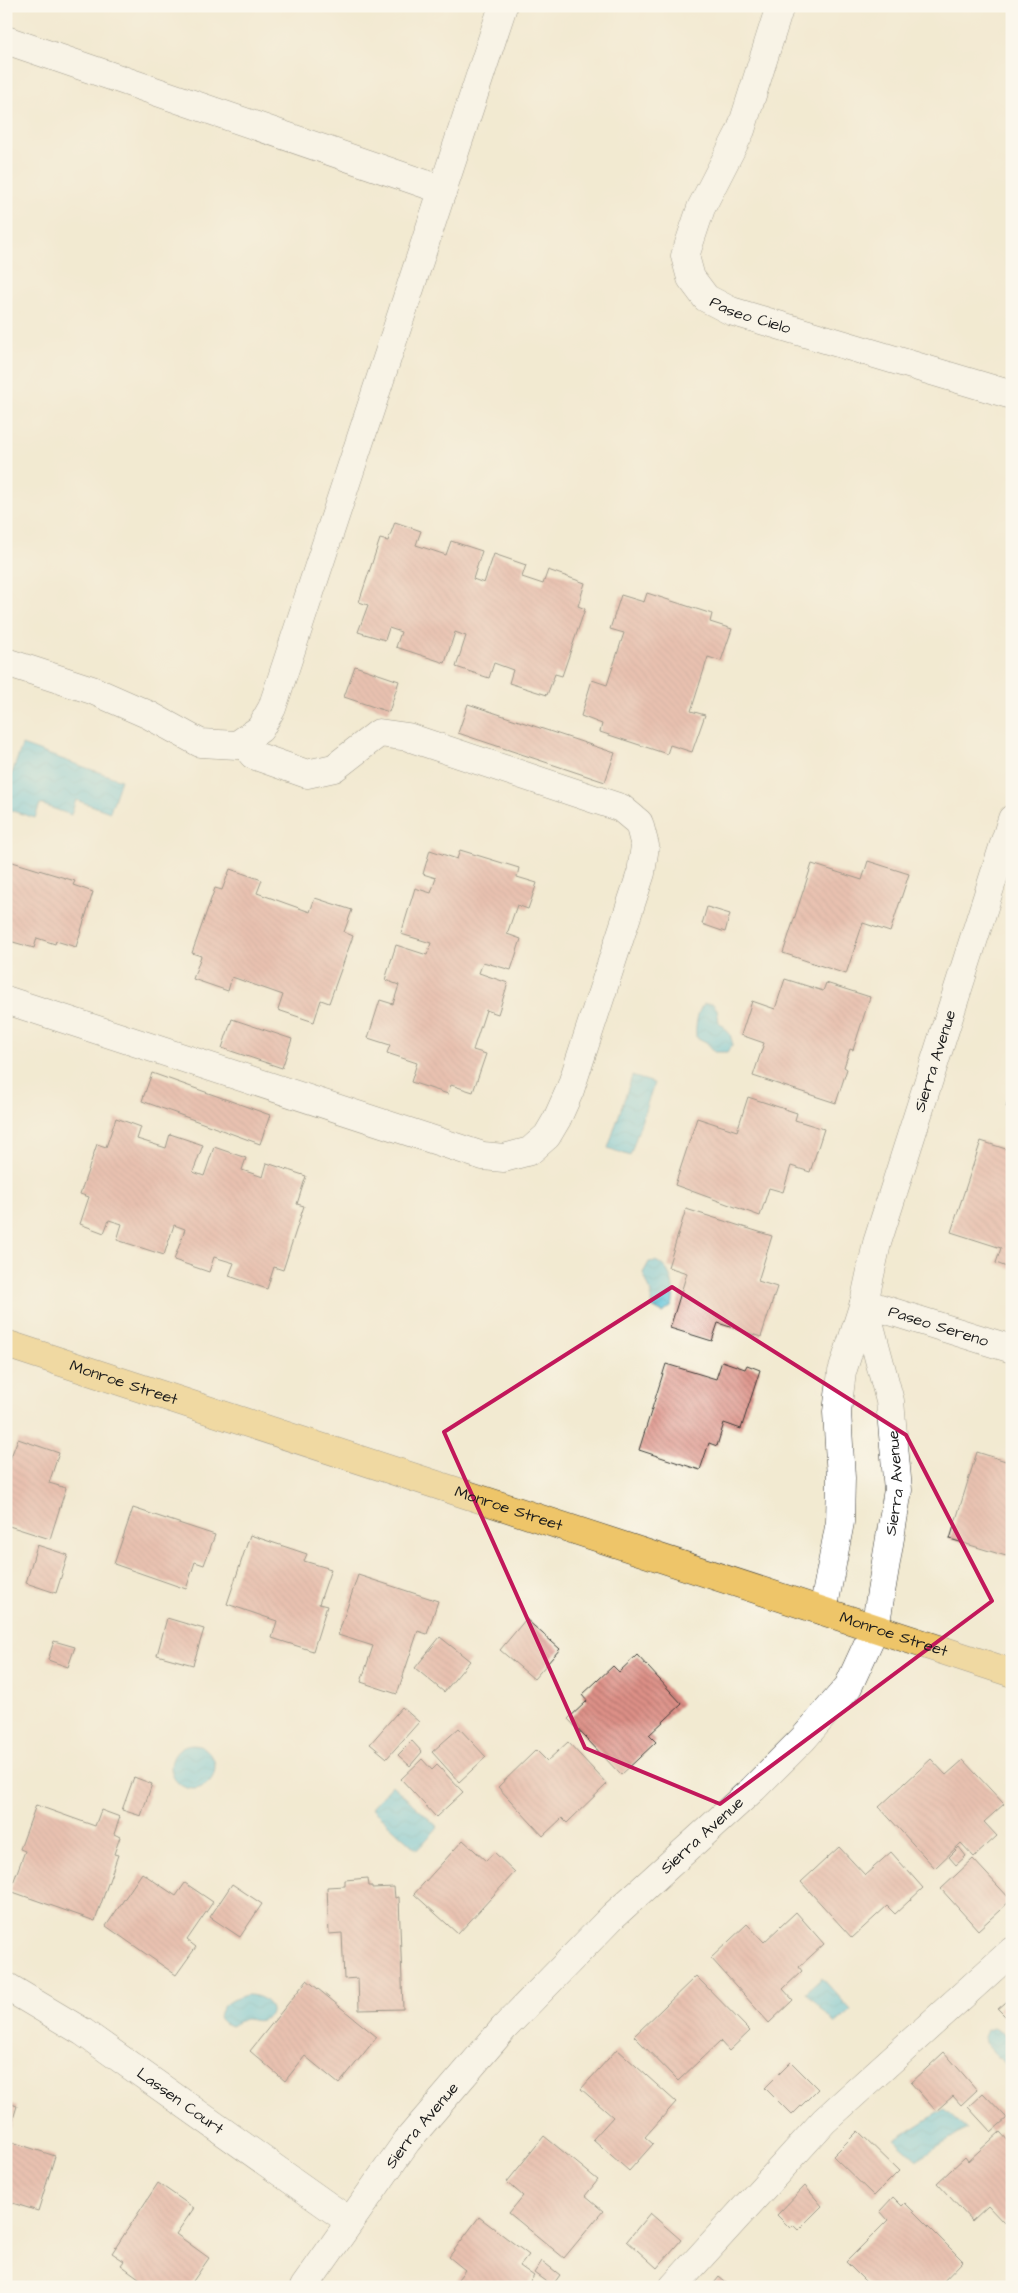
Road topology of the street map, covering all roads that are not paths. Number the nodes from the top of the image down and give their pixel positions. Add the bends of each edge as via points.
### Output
1 (503, 6) edge
2 (780, 6) edge
3 (6, 40) edge
4 (443, 190) junction
5 (1012, 395) edge
6 (6, 662) edge
7 (243, 742) junction
8 (1012, 819) edge
9 (6, 1000) edge
10 (864, 1303) junction
11 (6, 1344) edge
12 (1012, 1349) edge
13 (823, 1611) junction
14 (875, 1628) junction
15 (1012, 1673) edge
16 (1012, 1950) edge
17 (6, 1986) edge
18 (349, 2221) junction
19 (304, 2287) edge
20 (673, 2287) edge

1 - 4 street
2 - 5 street, Paseo Cielo via 740,130 700,208 685,256 691,278 706,298 731,311
3 - 4 street
4 - 7 street via 272,708 260,730
6 - 7 street via 92,690 200,743 237,745
7 - 9 street via 253,756 308,774 334,768 379,732 408,738 621,808 639,823 646,846 641,873 570,1090 547,1136 530,1151 504,1158 483,1156
8 - 10 street, Sierra Avenue via 877,1243
10 - 12 street, Paseo Sereno
10 - 13 street, Sierra Avenue via 842,1372 838,1412 840,1522
10 - 14 street, Sierra Avenue via 890,1401 898,1490
11 - 13 main road, Monroe Street
13 - 14 main road, Monroe Street
14 - 15 main road, Monroe Street
14 - 18 street, Sierra Avenue via 848,1687 803,1739 613,1916 504,2028 407,2141
16 - 20 street via 824,2122
17 - 18 street, Lassen Court via 83,2032
18 - 19 street, Sierra Avenue

